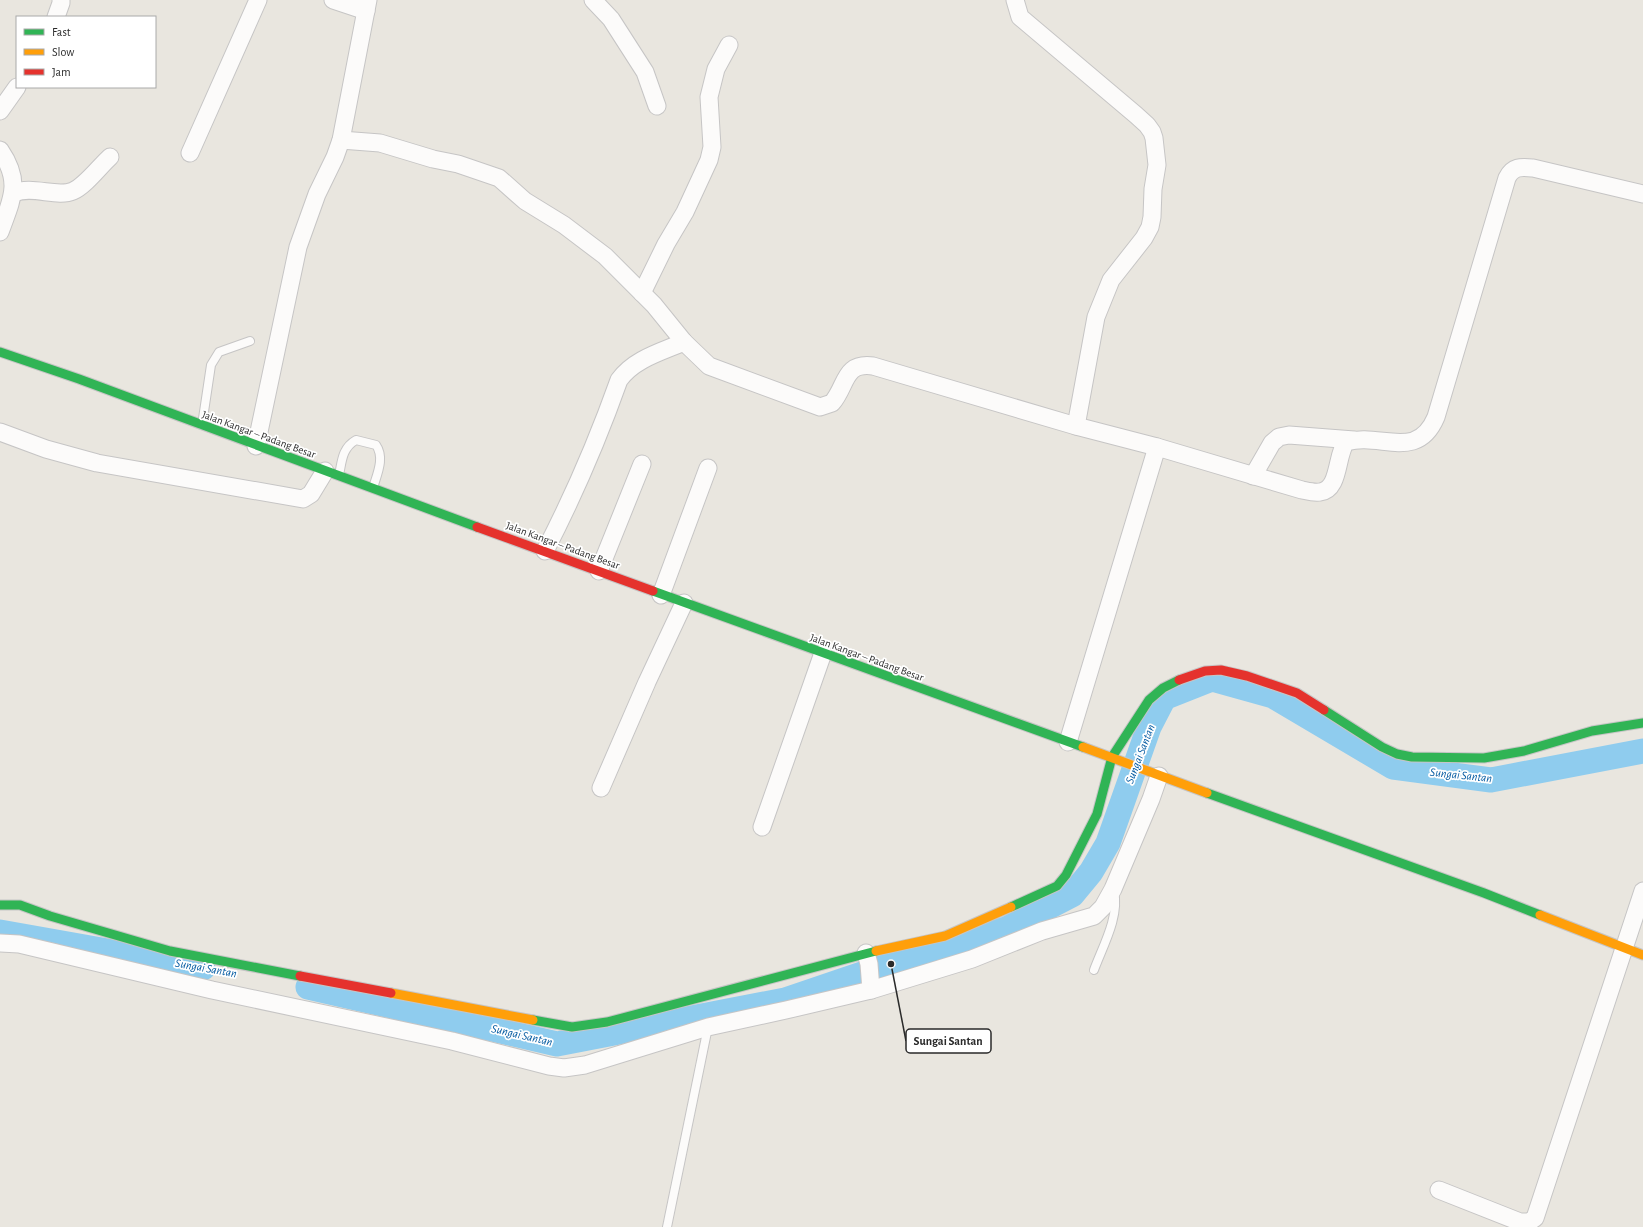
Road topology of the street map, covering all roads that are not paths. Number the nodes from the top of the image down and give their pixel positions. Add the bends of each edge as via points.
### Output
1 (61, 0) edge
2 (258, 0) edge
3 (333, 0) edge
4 (593, 0) edge
5 (1015, 0) edge
6 (367, 6) edge
7 (56, 16) edge
8 (729, 45) dead end
9 (16, 88) edge
10 (657, 106) dead end
11 (0, 111) edge
12 (341, 140) junction
13 (0, 150) edge
14 (190, 153) dead end
15 (110, 156) dead end
16 (14, 193) junction
17 (1643, 194) edge
18 (0, 232) edge
19 (642, 293) junction
20 (250, 341) dead end
21 (684, 342) junction
22 (0, 352) edge
23 (202, 426) junction
24 (1076, 426) junction
25 (0, 432) edge
26 (1354, 440) junction
27 (256, 446) junction
28 (1157, 447) junction
29 (642, 464) dead end
30 (708, 468) dead end
31 (332, 473) junction
32 (1253, 476) junction
33 (373, 488) junction
34 (545, 551) junction
35 (599, 571) junction
36 (661, 595) junction
37 (684, 603) junction
38 (823, 653) junction
39 (1643, 723) edge
40 (1068, 742) junction
41 (1115, 759) junction
42 (1156, 775) junction
43 (601, 788) dead end
44 (762, 827) dead end
45 (1113, 889) junction
46 (1643, 891) edge
47 (0, 905) edge
48 (0, 943) edge
49 (1623, 947) junction
50 (1643, 955) edge
51 (867, 958) junction
52 (1094, 970) dead end
53 (871, 985) junction
54 (708, 1027) junction
55 (1439, 1190) dead end
56 (667, 1227) edge

1 - 7 street
2 - 14 street
3 - 6 street
4 - 10 street via 611,19 646,72
5 - 24 street via 1020,17 1136,115 1147,125 1154,138 1157,165 1150,227 1111,280 1093,325
6 - 12 street
8 - 19 street via 716,69 709,97 712,147 709,160
9 - 11 street
12 - 19 street via 380,143 499,178 525,201 564,225 605,256
12 - 27 street via 336,157 316,194 298,247
13 - 16 street via 9,163
15 - 16 street via 73,191 64,193 21,190
16 - 18 street
17 - 26 street via 1534,168 1520,167 1510,172 1431,428 1425,436 1412,442
19 - 21 street
20 - 23 lane via 219,352 211,366
21 - 24 street via 709,366 820,407 832,403 852,369 865,365
21 - 34 street via 637,362 622,376 584,472
22 - 23 main road, Jalan Kangar – Padang Besar
23 - 27 main road, Jalan Kangar – Padang Besar
24 - 28 street
25 - 31 street via 46,449 97,463 303,500
26 - 32 street via 1289,435 1279,437 1272,443
26 - 32 street via 1346,442 1342,447 1334,481 1328,489 1321,492 1302,490
27 - 31 main road, Jalan Kangar – Padang Besar
28 - 32 street
28 - 40 street
29 - 35 street
30 - 36 street
31 - 33 main road, Jalan Kangar – Padang Besar
31 - 33 lane via 349,444 356,440 376,445 380,450 381,460
33 - 34 main road, Jalan Kangar – Padang Besar
34 - 35 main road, Jalan Kangar – Padang Besar
35 - 36 main road, Jalan Kangar – Padang Besar
36 - 37 main road, Jalan Kangar – Padang Besar
37 - 38 main road, Jalan Kangar – Padang Besar
37 - 43 street
38 - 40 main road, Jalan Kangar – Padang Besar
38 - 44 street
39 - 41 main road via 1600,729 1524,751 1484,758 1412,757 1382,747 1297,692 1221,670 1205,671 1163,688 1149,700
40 - 41 main road, Jalan Kangar – Padang Besar
41 - 42 main road, Jalan Kangar – Padang Besar
41 - 51 main road via 1097,814 1066,875 1057,886 945,936
42 - 45 street via 1151,799
42 - 49 main road, Jalan Kangar – Padang Besar
45 - 52 lane via 1116,912
45 - 53 street via 1094,916 1042,931 972,959
46 - 49 street
47 - 51 main road via 20,905 170,951 572,1027 607,1022
48 - 54 street via 20,944 212,990 452,1040 564,1068 585,1065
49 - 50 main road, Jalan Kangar – Padang Besar
49 - 55 street via 1535,1218 1529,1222 1520,1222
51 - 53 street
53 - 54 street via 786,1010
54 - 56 lane

